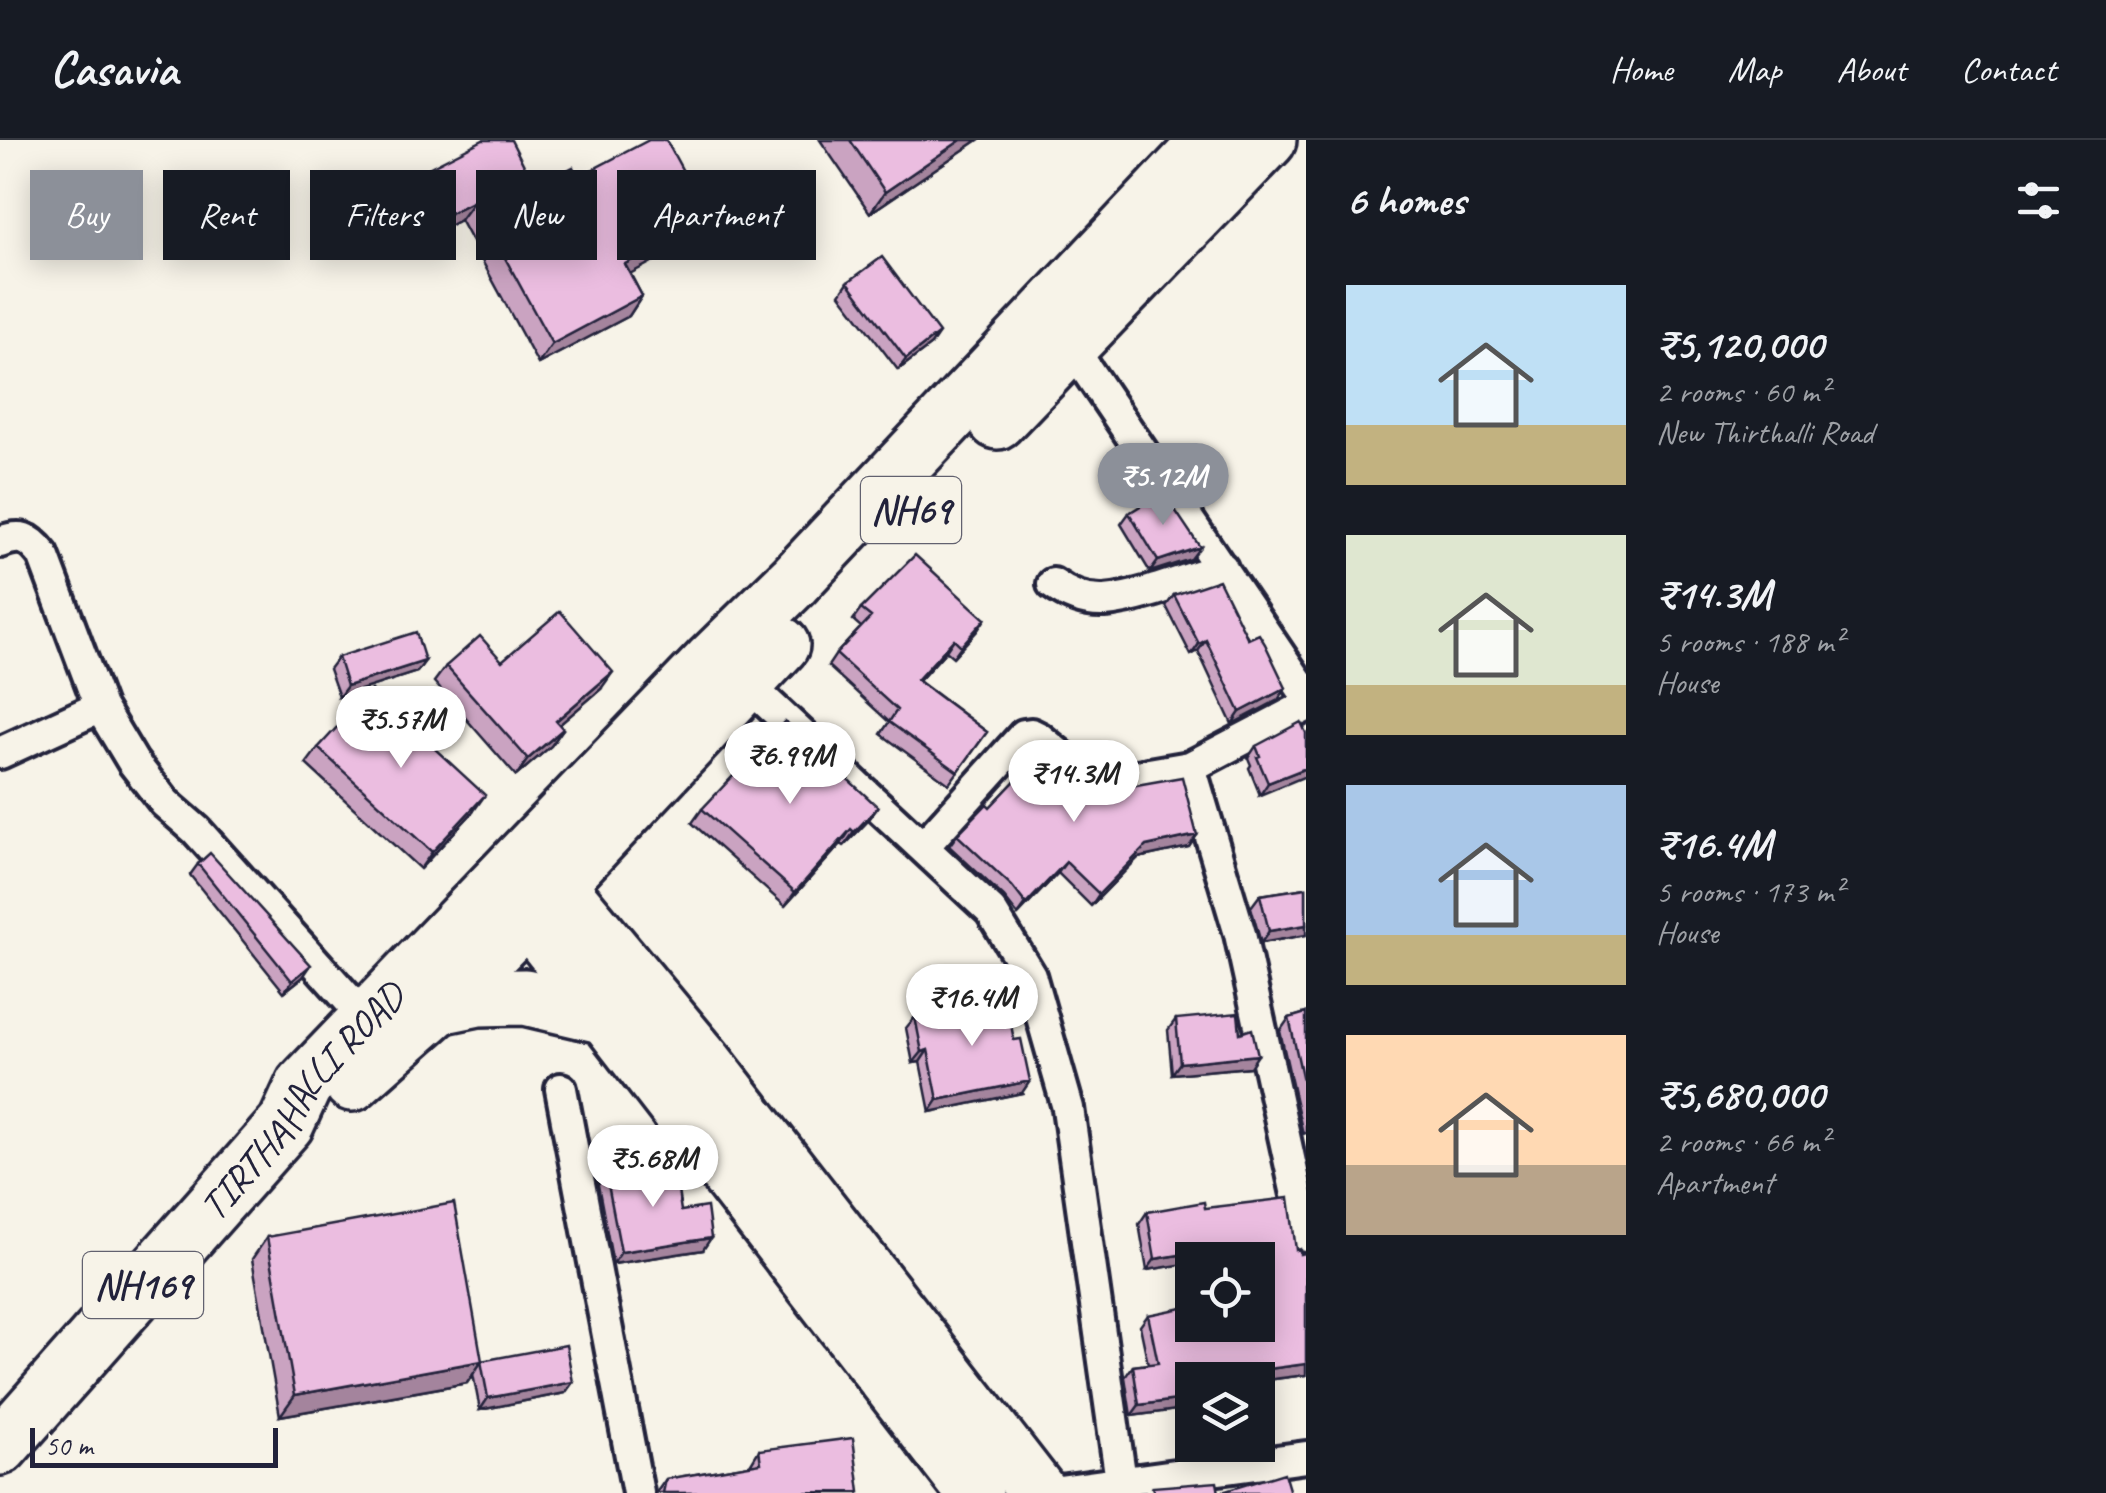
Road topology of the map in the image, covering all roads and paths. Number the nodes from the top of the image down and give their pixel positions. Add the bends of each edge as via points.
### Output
1 (1210, 140) edge
2 (1268, 140) edge
3 (1070, 345) junction
4 (0, 542) edge
5 (1222, 568) junction
6 (1053, 584) dead end
7 (745, 682) junction
8 (1306, 694) edge
9 (1306, 706) edge
10 (100, 707) junction
11 (0, 754) edge
12 (1190, 767) junction
13 (619, 817) junction
14 (922, 847) junction
15 (528, 884) junction
16 (618, 959) junction
17 (438, 1006) junction
18 (606, 1016) junction
19 (367, 1020) junction
20 (561, 1089) dead end
21 (286, 1124) junction
22 (1306, 1236) edge
23 (0, 1447) edge
24 (1306, 1457) edge
25 (1122, 1481) junction
26 (638, 1493) edge
27 (974, 1493) edge
28 (1042, 1493) edge

1 - 15 highway, NH69 via 739,634
2 - 3 highway, NH69
3 - 5 street
3 - 7 highway, NH69
4 - 10 street via 16,536 33,542 42,556
5 - 6 street via 1103,601 1068,596
5 - 8 street
7 - 13 highway, NH69
7 - 14 street
9 - 12 street
10 - 11 street
10 - 19 street via 165,803
12 - 14 street via 1096,780 1039,738 1024,735
12 - 22 street via 1240,934
13 - 15 highway, NH69
13 - 16 highway via 610,855
14 - 25 street via 992,911 1030,974 1068,1108
15 - 16 highway
15 - 17 highway, NH169
15 - 18 highway
15 - 19 highway, TIRTHAHALLI ROAD / NH169
16 - 28 highway
17 - 18 highway via 525,996
17 - 21 highway, NH169 via 328,1104
18 - 27 highway
19 - 21 highway, TIRTHAHALLI ROAD / NH169 via 304,1084
20 - 26 street
21 - 23 highway, TIRTHAHALLI ROAD / NH169
24 - 25 street
25 - 28 street

